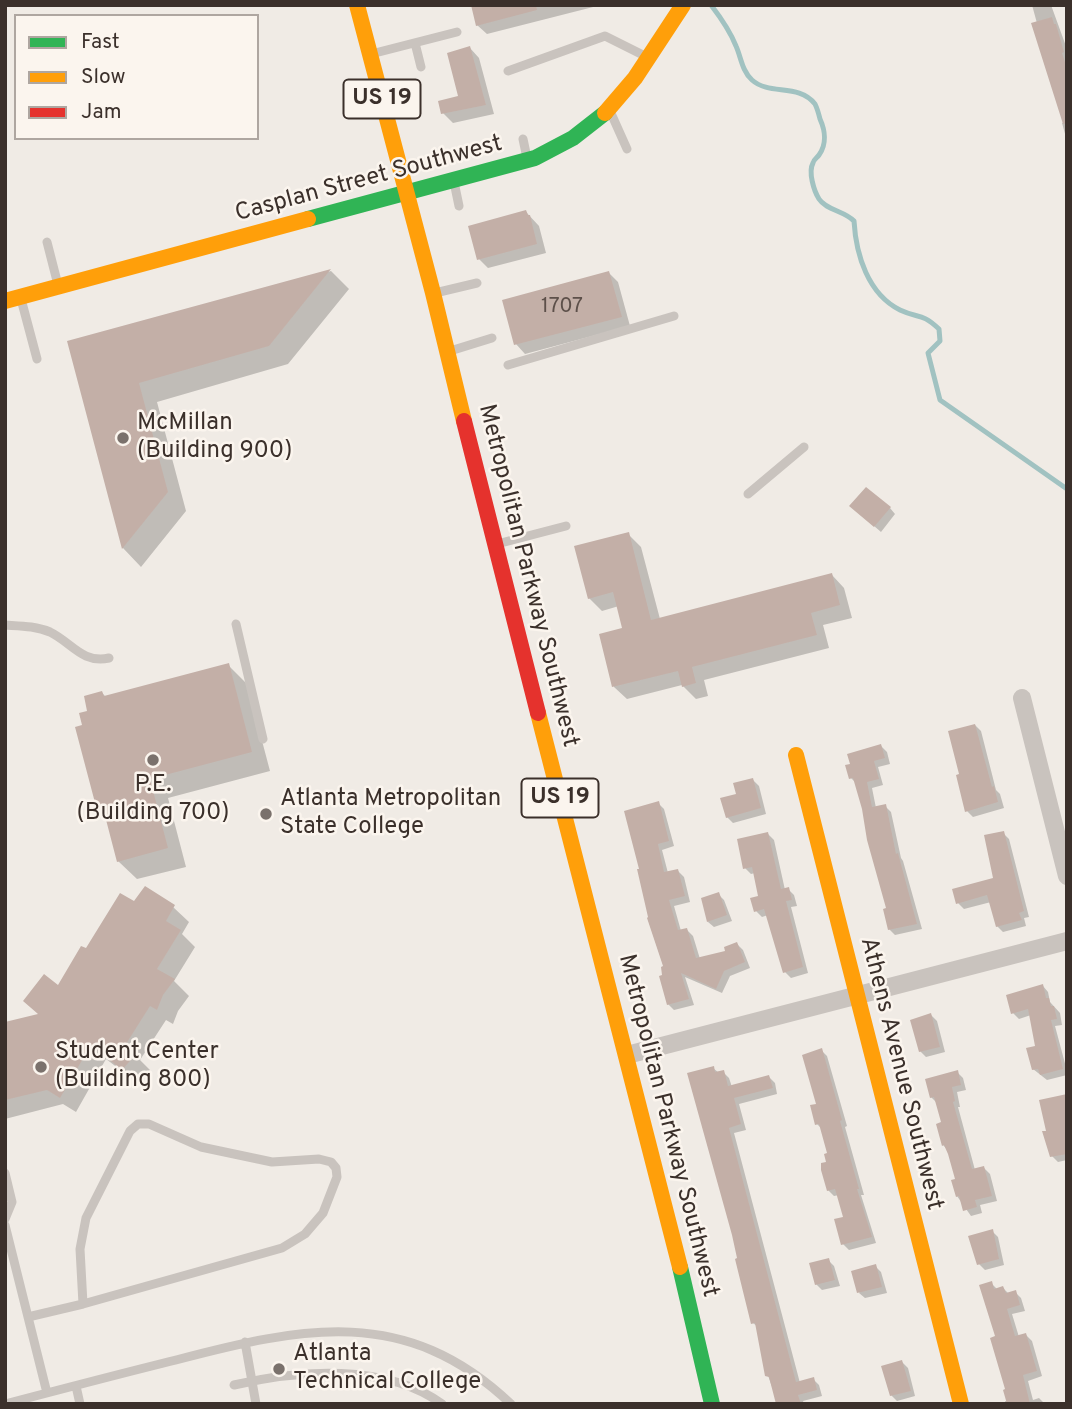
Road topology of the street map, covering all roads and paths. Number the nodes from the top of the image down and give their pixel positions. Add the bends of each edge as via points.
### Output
1 (358, 5) edge
2 (683, 5) edge
3 (457, 32) dead end
4 (415, 43) junction
5 (370, 55) junction
6 (649, 58) junction
7 (422, 67) dead end
8 (508, 71) dead end
9 (609, 109) junction
10 (523, 139) dead end
11 (627, 149) dead end
12 (527, 160) junction
13 (453, 181) junction
14 (406, 194) junction
15 (459, 206) dead end
16 (47, 242) dead end
17 (477, 283) dead end
18 (59, 286) junction
19 (433, 293) junction
20 (13, 299) edge
21 (674, 316) dead end
22 (492, 338) dead end
23 (447, 353) junction
24 (37, 359) dead end
25 (508, 365) dead end
26 (804, 447) dead end
27 (748, 494) dead end
28 (566, 526) dead end
29 (494, 545) junction
30 (236, 624) dead end
31 (5, 625) edge
32 (109, 658) dead end
33 (1021, 698) dead end
34 (264, 739) dead end
35 (796, 755) dead end
36 (1067, 876) edge
37 (1067, 941) edge
38 (857, 995) junction
39 (627, 1055) junction
40 (5, 1173) edge
41 (5, 1219) edge
42 (5, 1225) edge
43 (83, 1304) junction
44 (28, 1317) junction
45 (245, 1342) junction
46 (252, 1381) junction
47 (234, 1385) dead end
48 (76, 1386) junction
49 (47, 1393) junction
50 (5, 1404) edge
51 (80, 1404) edge
52 (256, 1404) edge
53 (442, 1404) edge
54 (510, 1404) edge
55 (712, 1404) edge
56 (961, 1404) edge

1 - 5 main road, Metropolitan Parkway Southwest / US 19
2 - 6 main road, Casplan Street Southwest
3 - 4 lane
4 - 5 lane
4 - 7 lane
5 - 14 main road, Metropolitan Parkway Southwest / US 19
6 - 8 lane via 605,36
6 - 9 main road, Casplan Street Southwest
9 - 11 lane
9 - 12 main road, Casplan Street Southwest via 574,137
10 - 12 lane
12 - 13 main road, Casplan Street Southwest
13 - 14 main road, Casplan Street Southwest
13 - 15 lane
14 - 18 main road, Casplan Street Southwest
14 - 19 main road, Metropolitan Parkway Southwest / US 19
16 - 18 lane
17 - 19 lane
18 - 20 main road, Casplan Street Southwest
19 - 23 main road, Metropolitan Parkway Southwest / US 19
20 - 24 lane
21 - 25 lane
22 - 23 lane
23 - 29 main road, Metropolitan Parkway Southwest / US 19
26 - 27 lane
28 - 29 lane
29 - 39 main road, Metropolitan Parkway Southwest / US 19
30 - 34 lane
31 - 32 lane via 48,631 81,655
33 - 36 street
35 - 38 main road, Athens Avenue Southwest
37 - 38 street
38 - 39 street
38 - 56 main road, Athens Avenue Southwest
39 - 55 main road, Metropolitan Parkway Southwest / US 19
40 - 41 lane via 12,1202
42 - 44 lane
43 - 43 lane via 282,1248 305,1234 323,1213 336,1168 319,1159 272,1162 201,1147 149,1124 138,1124 130,1131 86,1217 80,1249
43 - 44 lane
44 - 49 lane
45 - 46 lane
45 - 48 lane
45 - 54 lane via 326,1330 387,1336 442,1354 467,1368
46 - 47 lane
46 - 52 lane
46 - 53 lane via 295,1373 368,1374 428,1394
48 - 49 lane
48 - 51 lane
49 - 50 lane

